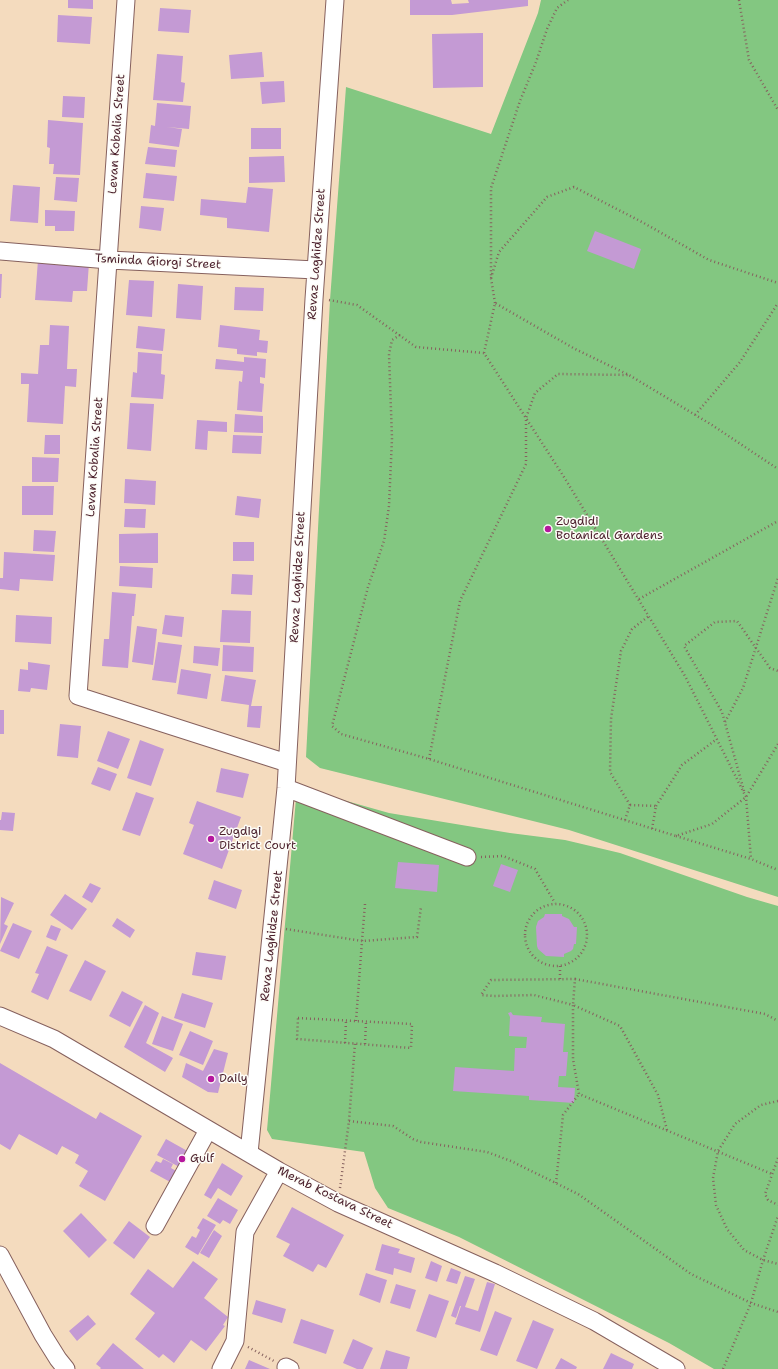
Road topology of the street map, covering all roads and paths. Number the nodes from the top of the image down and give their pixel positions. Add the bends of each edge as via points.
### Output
1 (126, 0) edge
2 (335, 0) edge
3 (568, 0) edge
4 (739, 0) edge
5 (778, 110) edge
6 (0, 250) edge
7 (109, 260) junction
8 (316, 270) junction
9 (491, 278) junction
10 (778, 283) edge
11 (314, 299) junction
12 (778, 302) edge
13 (494, 303) junction
14 (400, 335) junction
15 (484, 353) junction
16 (629, 375) junction
17 (695, 415) junction
18 (526, 418) junction
19 (778, 470) edge
20 (778, 521) edge
21 (778, 578) edge
22 (639, 599) junction
23 (649, 616) junction
24 (756, 648) junction
25 (778, 671) edge
26 (725, 722) junction
27 (717, 739) junction
28 (778, 744) edge
29 (429, 759) junction
30 (287, 763) junction
31 (286, 788) junction
32 (746, 797) junction
33 (630, 805) junction
34 (656, 806) junction
35 (625, 820) junction
36 (652, 829) junction
37 (676, 836) junction
38 (467, 857) joint
39 (751, 859) junction
40 (778, 870) edge
41 (555, 903) junction
42 (365, 904) dead end
43 (421, 907) dead end
44 (273, 927) junction
45 (362, 941) junction
46 (560, 966) junction
47 (575, 979) junction
48 (560, 980) junction
49 (573, 1005) junction
50 (0, 1016) edge
51 (346, 1020) junction
52 (356, 1021) junction
53 (778, 1021) edge
54 (366, 1022) junction
55 (345, 1043) junction
56 (355, 1043) junction
57 (365, 1044) junction
58 (579, 1094) junction
59 (778, 1101) edge
60 (349, 1121) junction
61 (208, 1130) junction
62 (667, 1130) junction
63 (718, 1151) junction
64 (249, 1154) junction
65 (778, 1158) edge
66 (279, 1171) junction
67 (772, 1174) junction
68 (556, 1183) junction
69 (338, 1203) junction
70 (778, 1205) edge
71 (778, 1216) edge
72 (155, 1226) dead end
73 (0, 1255) edge
74 (763, 1260) junction
75 (778, 1264) edge
76 (751, 1303) junction
77 (778, 1312) edge
78 (235, 1341) junction
79 (288, 1368) edge
80 (66, 1369) edge
81 (221, 1369) edge
82 (676, 1369) edge
83 (723, 1369) edge

1 - 7 street, Levan Kobalia Street
2 - 8 street, Revaz Laghidze Street
3 - 9 path via 557,8 547,29 491,188
4 - 5 path via 749,60
6 - 7 street, Tsminda Giorgi Street
7 - 8 street, Tsminda Giorgi Street
7 - 30 street, Levan Kobalia Street via 78,696
8 - 11 street, Revaz Laghidze Street
9 - 10 path via 499,252 547,197 574,188 709,260
9 - 13 path
11 - 14 path via 357,304
11 - 30 street, Revaz Laghidze Street
12 - 17 path via 740,362
13 - 15 path
13 - 16 path via 575,349
14 - 15 path via 416,347
14 - 29 path via 392,340 389,354 392,438 389,506 384,541 368,587 332,726 341,734
15 - 18 path
16 - 17 path
16 - 18 path via 558,374 534,392
17 - 19 path
18 - 22 path
18 - 29 path via 526,464 460,601
20 - 22 path
21 - 24 path
22 - 23 path
23 - 27 path via 685,676
23 - 33 path via 632,629 621,651 612,719 610,772
24 - 25 path via 770,668
24 - 26 path via 743,688
24 - 26 path via 737,621 715,622 684,646 722,712
26 - 32 path
27 - 32 path
27 - 34 path via 682,765
28 - 32 path
29 - 35 path
30 - 31 street, Revaz Laghidze Street
31 - 38 street
31 - 44 street, Revaz Laghidze Street
32 - 37 path via 712,824
32 - 39 path
33 - 34 path
33 - 35 path
34 - 36 path
35 - 36 path
36 - 37 path
37 - 39 path
38 - 41 path via 503,856 535,869
39 - 40 path
41 - 46 path via 566,904 576,909 583,917 588,932 585,948 579,957
41 - 46 path via 541,907 530,917 525,937 527,947 540,962 549,966
42 - 45 path
43 - 45 path via 417,937
44 - 45 path
44 - 64 street, Revaz Laghidze Street
45 - 52 path
46 - 48 path
47 - 48 path
47 - 49 path
47 - 53 path via 765,1014
48 - 49 path via 492,980 481,995 534,995
49 - 58 path via 572,1059
49 - 62 path via 620,1026 658,1095
50 - 61 street, Merab Kostava Street via 54,1039
51 - 52 path
51 - 55 path
51 - 55 path via 298,1018 297,1039
52 - 54 path
54 - 57 path
54 - 57 path via 412,1024 411,1048
55 - 56 path
56 - 57 path
56 - 60 path
58 - 62 path
58 - 68 path via 563,1115
59 - 63 path via 761,1105 735,1124
60 - 68 path via 393,1126 421,1142 487,1152
60 - 69 path
61 - 64 street, Merab Kostava Street
61 - 72 street
62 - 63 path
63 - 67 path
63 - 74 path via 713,1178 716,1205 727,1229 744,1250
64 - 66 street, Merab Kostava Street
65 - 67 path
66 - 69 street, Merab Kostava Street
66 - 78 street via 245,1232
67 - 70 path via 765,1194 768,1200
68 - 76 path via 578,1194 692,1274
69 - 82 street, Merab Kostava Street via 495,1273 594,1321
71 - 74 path
73 - 80 street via 43,1335
74 - 75 path
74 - 76 path
76 - 77 path
76 - 83 path
78 - 79 path
78 - 81 street

